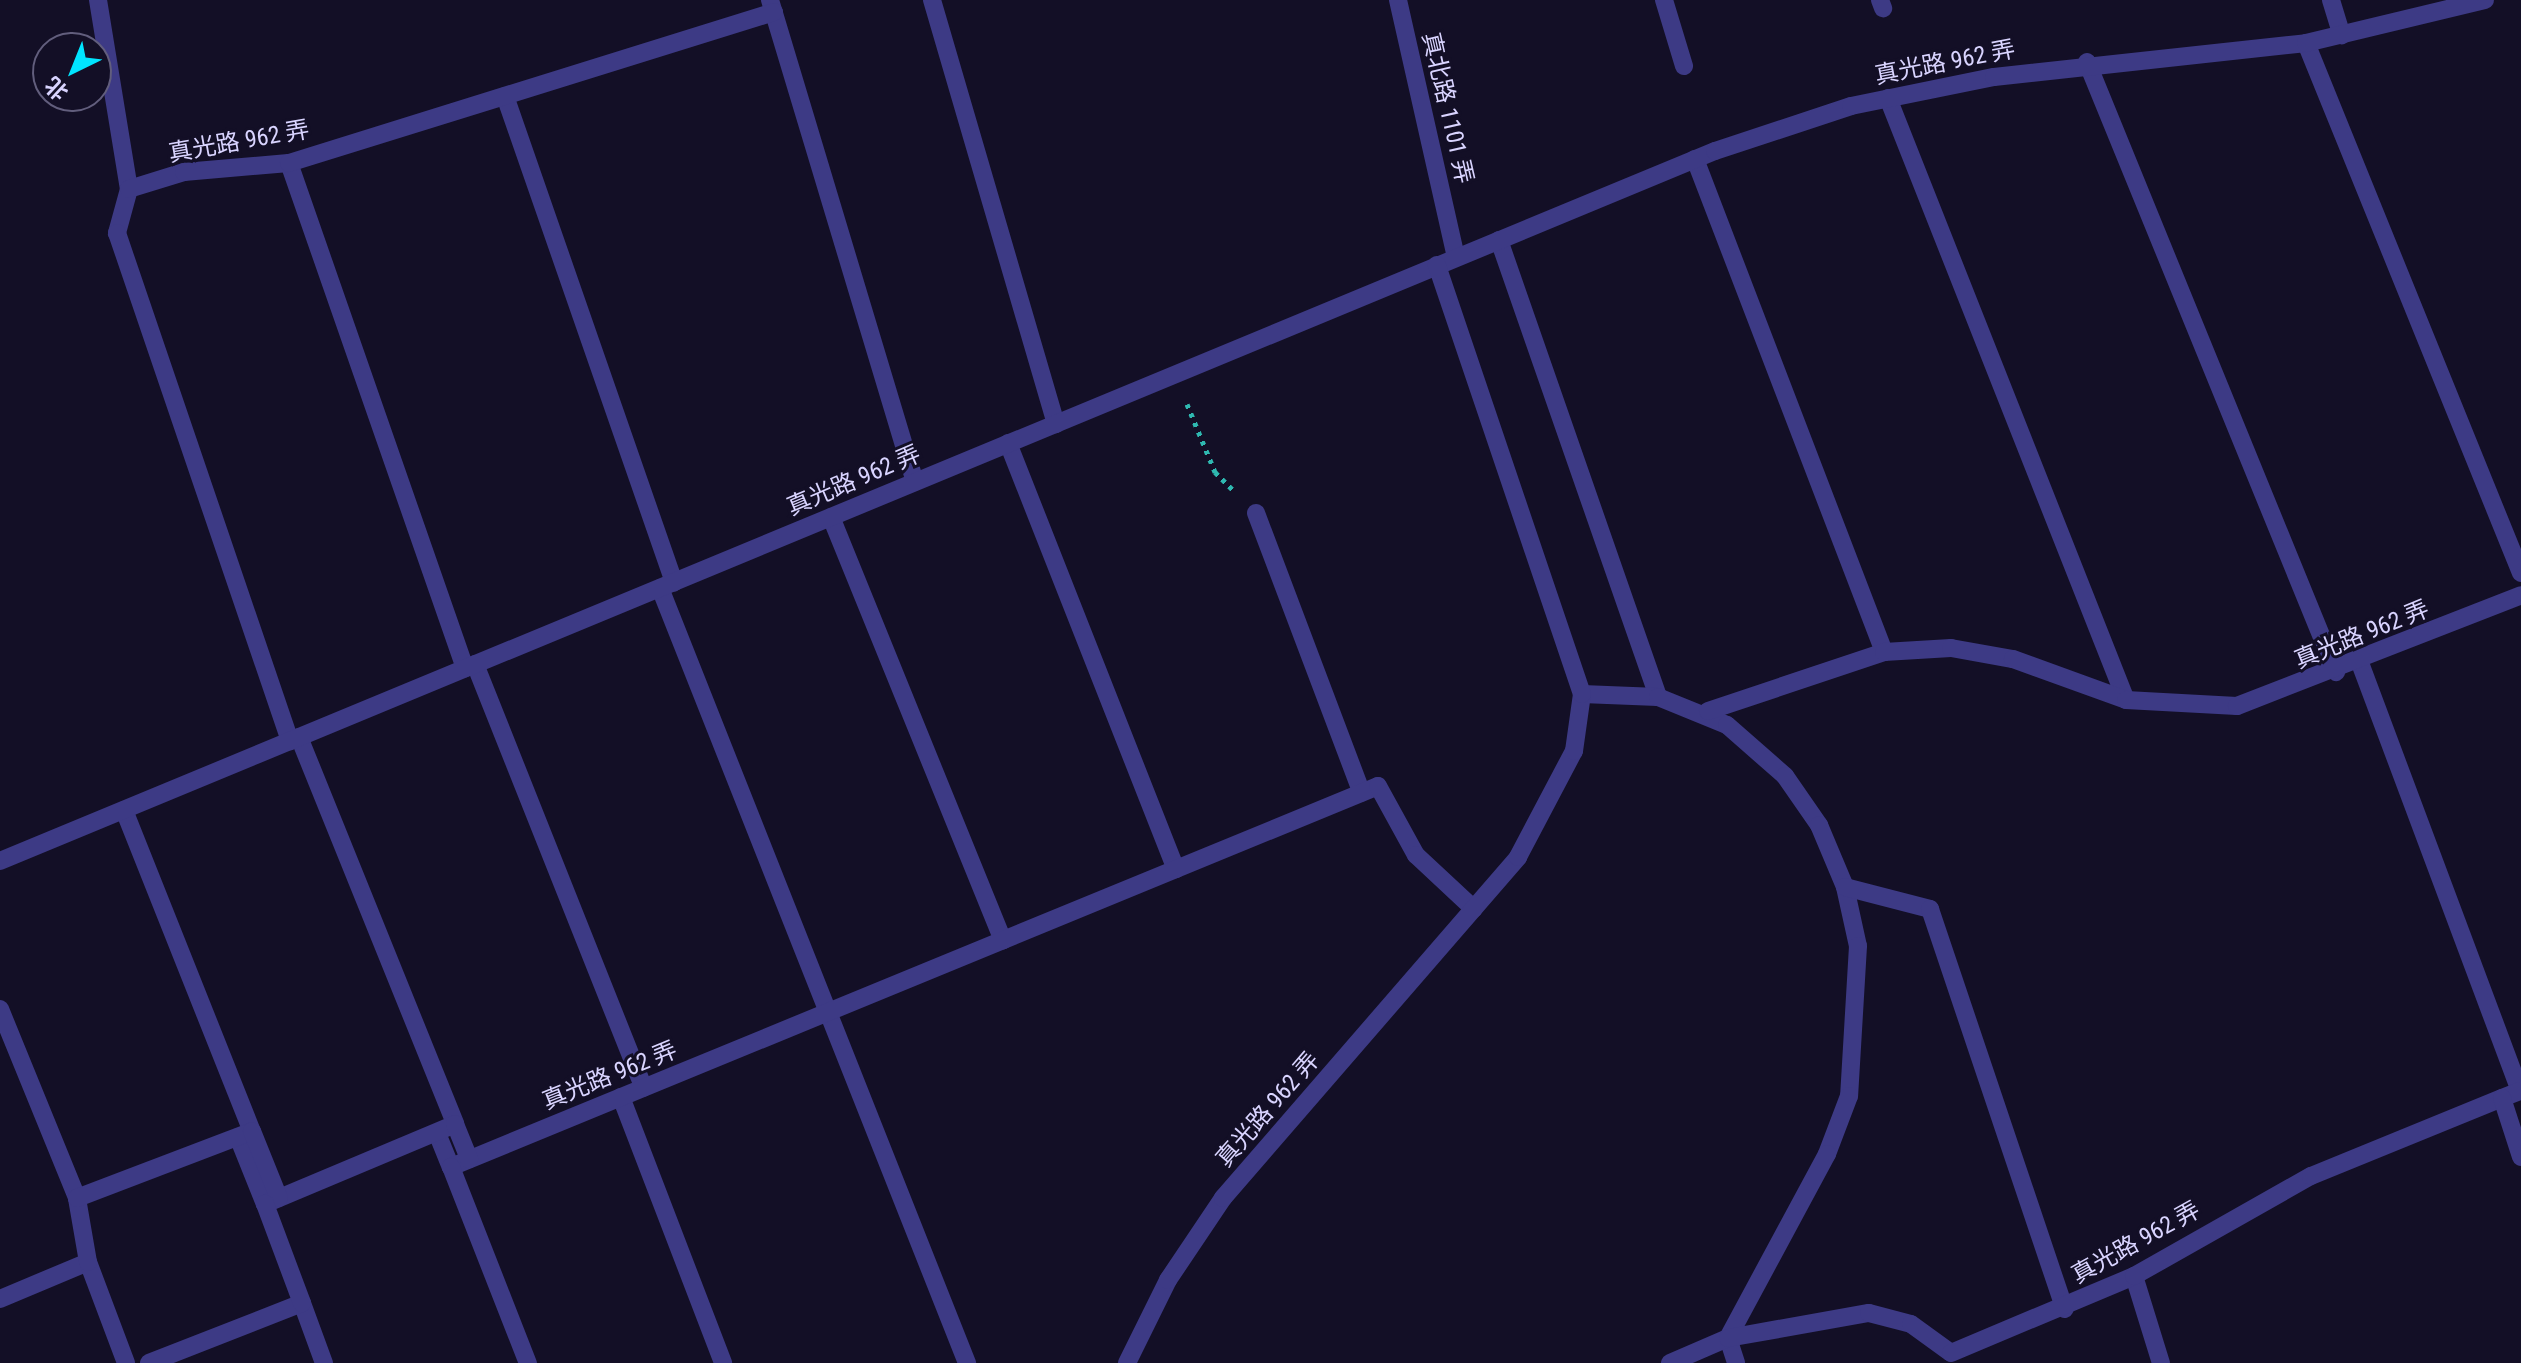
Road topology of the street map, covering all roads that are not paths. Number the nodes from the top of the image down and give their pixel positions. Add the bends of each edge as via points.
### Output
1 (98, 0) edge
2 (932, 0) edge
3 (1398, 0) edge
4 (1664, 0) edge
5 (2331, 0) edge
6 (2485, 0) edge
7 (772, 6) edge
8 (2342, 35) junction
9 (2306, 43) junction
10 (2087, 62) junction
11 (1684, 66) dead end
12 (505, 96) junction
13 (1888, 98) junction
14 (1695, 159) junction
15 (289, 163) junction
16 (129, 189) junction
17 (1499, 240) junction
18 (1456, 257) junction
19 (1437, 265) junction
20 (1056, 424) junction
21 (1008, 443) junction
22 (915, 482) junction
23 (1256, 513) road end
24 (831, 517) junction
25 (2521, 573) edge
26 (667, 585) junction
27 (2521, 595) edge
28 (1884, 652) junction
29 (2360, 663) junction
30 (470, 666) junction
31 (2336, 672) junction
32 (1582, 694) junction
33 (1658, 697) junction
34 (2126, 700) junction
35 (1708, 711) junction
36 (295, 739) junction
37 (1362, 793) junction
38 (124, 810) junction
39 (0, 861) edge
40 (1176, 869) junction
41 (1845, 887) junction
42 (1474, 909) junction
43 (1003, 940) junction
44 (0, 1009) edge
45 (828, 1012) junction
46 (644, 1088) junction
47 (621, 1097) junction
48 (2502, 1098) junction
49 (455, 1124) junction
50 (437, 1133) junction
51 (245, 1134) junction
52 (2521, 1155) edge
53 (469, 1159) junction
54 (451, 1167) junction
55 (77, 1198) junction
56 (272, 1201) junction
57 (88, 1262) junction
58 (2134, 1276) junction
59 (0, 1299) edge
60 (302, 1303) junction
61 (2065, 1309) junction
62 (1728, 1338) junction
63 (1953, 1358) edge
64 (126, 1363) edge
65 (149, 1363) edge
66 (324, 1363) edge
67 (528, 1363) edge
68 (723, 1363) edge
69 (967, 1363) edge
70 (1127, 1363) edge
71 (1670, 1363) edge
72 (1736, 1363) edge
73 (2161, 1363) edge

1 - 16 lane
2 - 20 lane
3 - 18 lane, 真北路 1101 弄
4 - 11 lane
5 - 8 lane
6 - 8 lane, 真光路 962 弄
7 - 12 lane, 真光路 962 弄
7 - 22 lane
8 - 9 lane, 真光路 962 弄
9 - 10 lane, 真光路 962 弄
9 - 25 lane
10 - 13 lane, 真光路 962 弄
10 - 31 lane
12 - 15 lane, 真光路 962 弄
12 - 26 lane
13 - 14 lane, 真光路 962 弄
13 - 34 lane
14 - 17 lane, 真光路 962 弄
14 - 28 lane
15 - 16 lane, 真光路 962 弄 via 184,172
15 - 30 lane
16 - 36 lane via 117,233
17 - 18 lane, 真光路 962 弄
17 - 33 lane
18 - 19 lane, 真光路 962 弄
19 - 20 lane, 真光路 962 弄
19 - 32 lane, 真光路 962 弄
20 - 21 lane, 真光路 962 弄
21 - 22 lane, 真光路 962 弄
21 - 40 lane
22 - 24 lane, 真光路 962 弄
23 - 37 lane
24 - 26 lane, 真光路 962 弄
24 - 43 lane
26 - 30 lane, 真光路 962 弄
26 - 45 lane
27 - 29 lane, 真光路 962 弄
28 - 34 lane, 真光路 962 弄 via 1979,650
28 - 35 lane, 真光路 962 弄
29 - 31 lane, 真光路 962 弄
29 - 48 lane via 2520,1091
30 - 36 lane, 真光路 962 弄
30 - 46 lane
31 - 34 lane, 真光路 962 弄 via 2237,706
32 - 33 lane
32 - 42 lane, 真光路 962 弄 via 1574,751 1549,803 1518,857
33 - 35 lane
35 - 41 lane via 1785,776 1819,825
36 - 38 lane, 真光路 962 弄
36 - 49 lane
37 - 40 lane, 真光路 962 弄
37 - 42 lane via 1378,786 1416,855
38 - 39 lane, 真光路 962 弄
38 - 51 lane
40 - 43 lane, 真光路 962 弄
41 - 61 lane via 1930,909
41 - 62 lane via 1858,946 1849,1096 1827,1154
42 - 70 lane, 真光路 962 弄 via 1223,1198 1168,1280
43 - 45 lane, 真光路 962 弄
44 - 55 lane
45 - 46 lane, 真光路 962 弄
45 - 69 lane
46 - 47 lane, 真光路 962 弄
47 - 53 lane, 真光路 962 弄
47 - 68 lane
48 - 52 lane
48 - 58 lane, 真光路 962 弄 via 2311,1176
49 - 50 lane
49 - 53 lane
50 - 54 lane
50 - 56 lane
51 - 55 lane
51 - 56 lane
53 - 54 lane, 真光路 962 弄
54 - 67 lane
55 - 57 lane
56 - 60 lane
57 - 59 lane
57 - 64 lane
58 - 61 lane, 真光路 962 弄
58 - 73 lane
60 - 65 lane
60 - 66 lane
61 - 63 lane, 真光路 962 弄
62 - 63 lane, 真光路 962 弄 via 1869,1313 1911,1324
62 - 71 lane, 真光路 962 弄
62 - 72 lane

